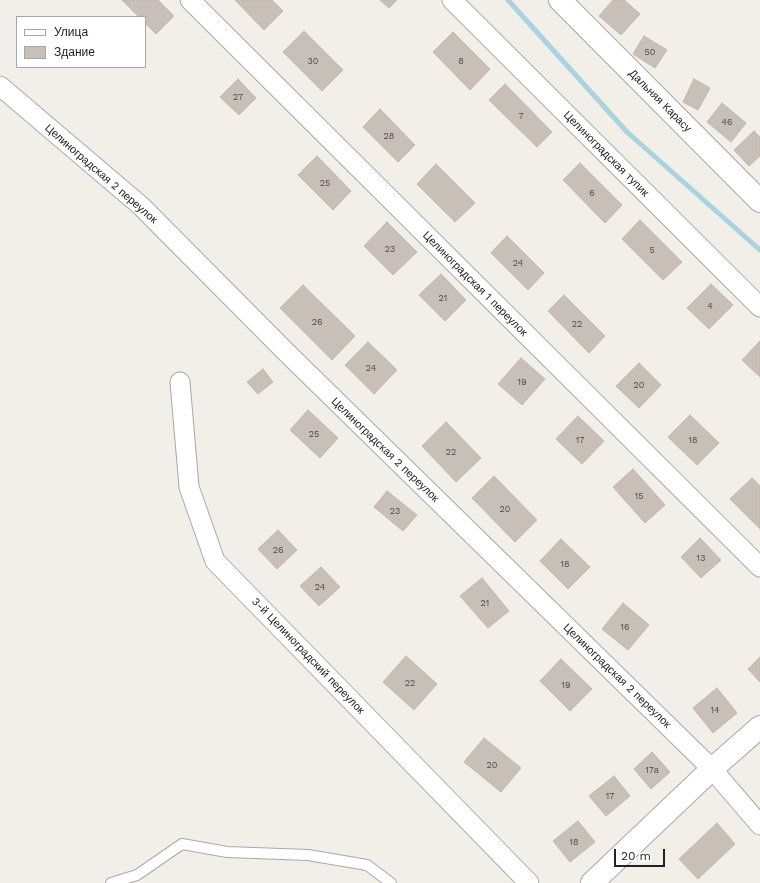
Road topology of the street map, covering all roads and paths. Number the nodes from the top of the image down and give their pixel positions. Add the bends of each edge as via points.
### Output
1 (190, 0) edge
2 (452, 0) edge
3 (560, 0) edge
4 (0, 86) edge
5 (760, 201) edge
6 (760, 307) edge
7 (180, 382) dead end
8 (760, 567) edge
9 (760, 727) edge
10 (712, 769) junction
11 (760, 825) edge
12 (111, 883) edge
13 (391, 883) edge
14 (529, 883) edge
15 (592, 883) edge

1 - 8 street, Целиноградская 1 переулок
2 - 6 street, Целиноградская тупик
3 - 5 street, Дальняя Карасу
4 - 10 street, Целиноградская 2 переулок via 141,206 284,351
7 - 14 street, 3-й Целиноградский переулок via 189,487 214,561
9 - 10 street
10 - 11 street, Целиноградская 2 переулок
10 - 15 street
12 - 13 lane via 137,875 182,844 228,852 308,855 366,865

